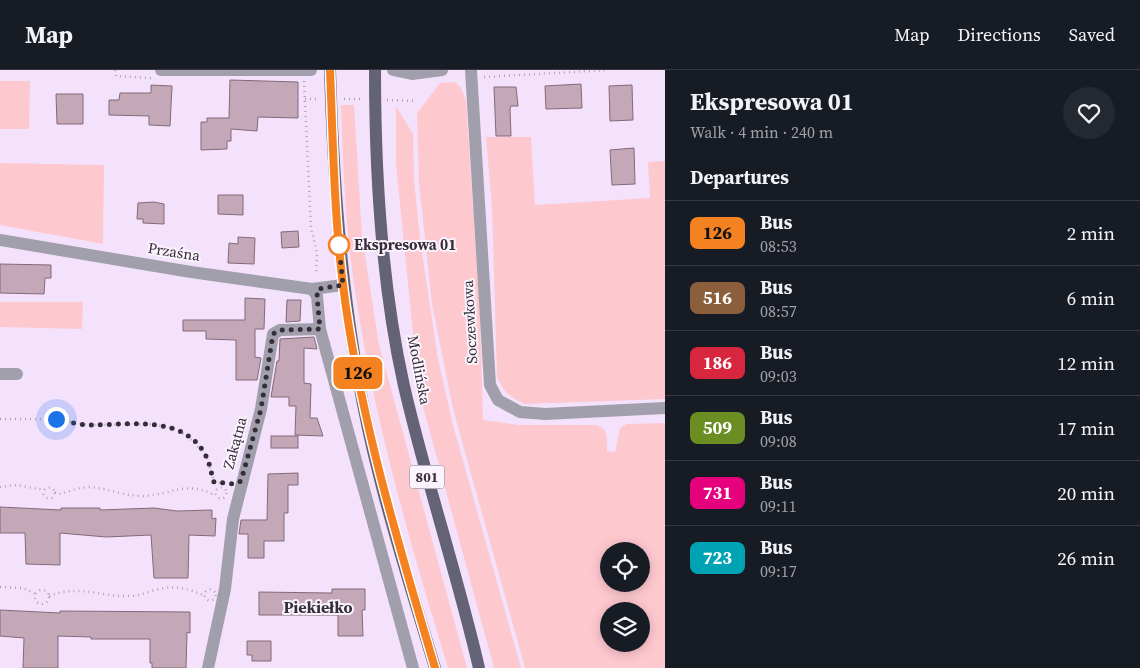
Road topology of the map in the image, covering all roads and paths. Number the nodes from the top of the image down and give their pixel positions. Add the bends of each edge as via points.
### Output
1 (161, 70) edge
2 (307, 70) edge
3 (330, 70) edge
4 (375, 70) edge
5 (393, 70) edge
6 (442, 70) edge
7 (607, 70) edge
8 (471, 74) edge
9 (0, 240) edge
10 (343, 285) junction
11 (315, 289) junction
12 (320, 329) junction
13 (0, 374) edge
14 (17, 374) dead end
15 (665, 408) edge
16 (0, 419) edge
17 (241, 481) junction
18 (0, 487) edge
19 (44, 490) junction
20 (54, 492) junction
21 (215, 495) junction
22 (0, 587) edge
23 (36, 594) junction
24 (49, 596) junction
25 (204, 596) dead end
26 (208, 668) edge
27 (413, 668) edge
28 (435, 668) edge
29 (481, 668) edge

1 - 2 street
2 - 11 path via 312,228 317,253
3 - 10 main road
4 - 29 main road, Modlińska / 801 via 379,197 385,264 404,384
5 - 6 street via 412,74
7 - 8 path
8 - 15 street, Soczewkowa via 490,385 498,400 520,412 545,414
9 - 11 street, Przaśna
10 - 11 street, Przaśna
10 - 28 main road via 378,475
11 - 12 street
12 - 17 street, Zakątna via 280,330 273,334 261,409
12 - 27 street
13 - 14 street
16 - 17 path via 56,419 88,425 152,424 173,428 186,435 206,455 214,482 234,484
17 - 26 street, Zakątna via 225,589
18 - 19 path via 17,485
19 - 20 path via 50,487
19 - 20 path via 44,496 49,498
20 - 21 path via 59,494 87,487 120,495 146,496 193,488
21 - 21 path via 222,499 226,493 220,488
22 - 23 path via 23,588
23 - 24 path via 43,590
23 - 24 path via 40,603 47,602
24 - 25 path via 76,589 133,596 176,587

